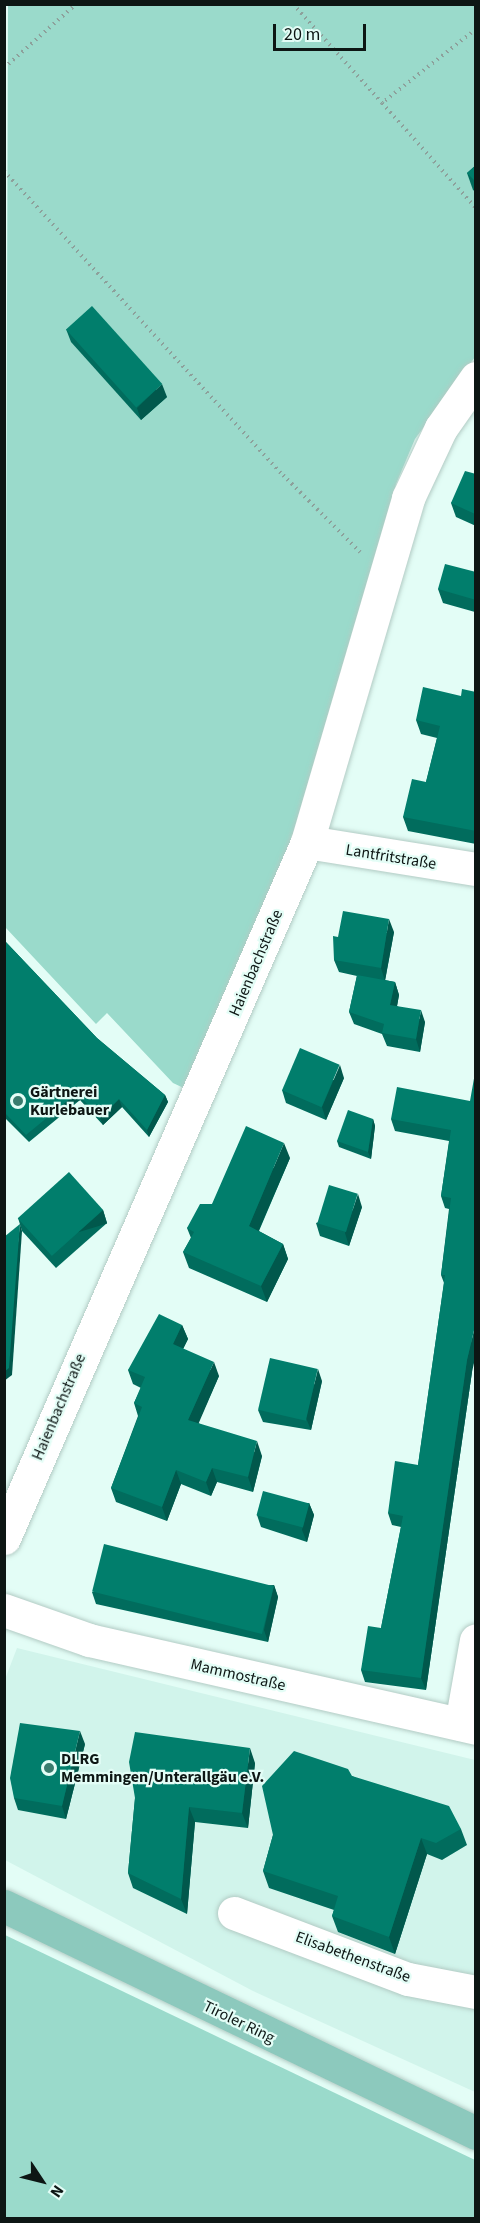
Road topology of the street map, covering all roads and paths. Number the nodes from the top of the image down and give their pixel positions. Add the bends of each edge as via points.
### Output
1 (76, 4) edge
2 (292, 4) edge
3 (476, 29) edge
4 (4, 68) edge
5 (382, 103) junction
6 (4, 171) edge
7 (476, 208) edge
8 (476, 378) edge
9 (386, 571) junction
10 (307, 842) junction
11 (476, 869) edge
12 (4, 1538) edge
13 (4, 1610) edge
14 (476, 1640) edge
15 (468, 1726) edge
16 (4, 1906) edge
17 (234, 1913) dead end
18 (476, 1992) edge
19 (476, 2133) edge

1 - 4 path
2 - 5 path
3 - 5 path
5 - 7 path
6 - 9 path via 334,529
8 - 9 street, Haienbachstraße via 441,428 408,498
9 - 10 street, Haienbachstraße
10 - 11 street, Lantfritstraße
10 - 12 street, Haienbachstraße
13 - 15 street, Mammostraße via 99,1642
14 - 15 street
16 - 19 main road, Tiroler Ring
17 - 18 street, Elisabethenstraße via 408,1979

